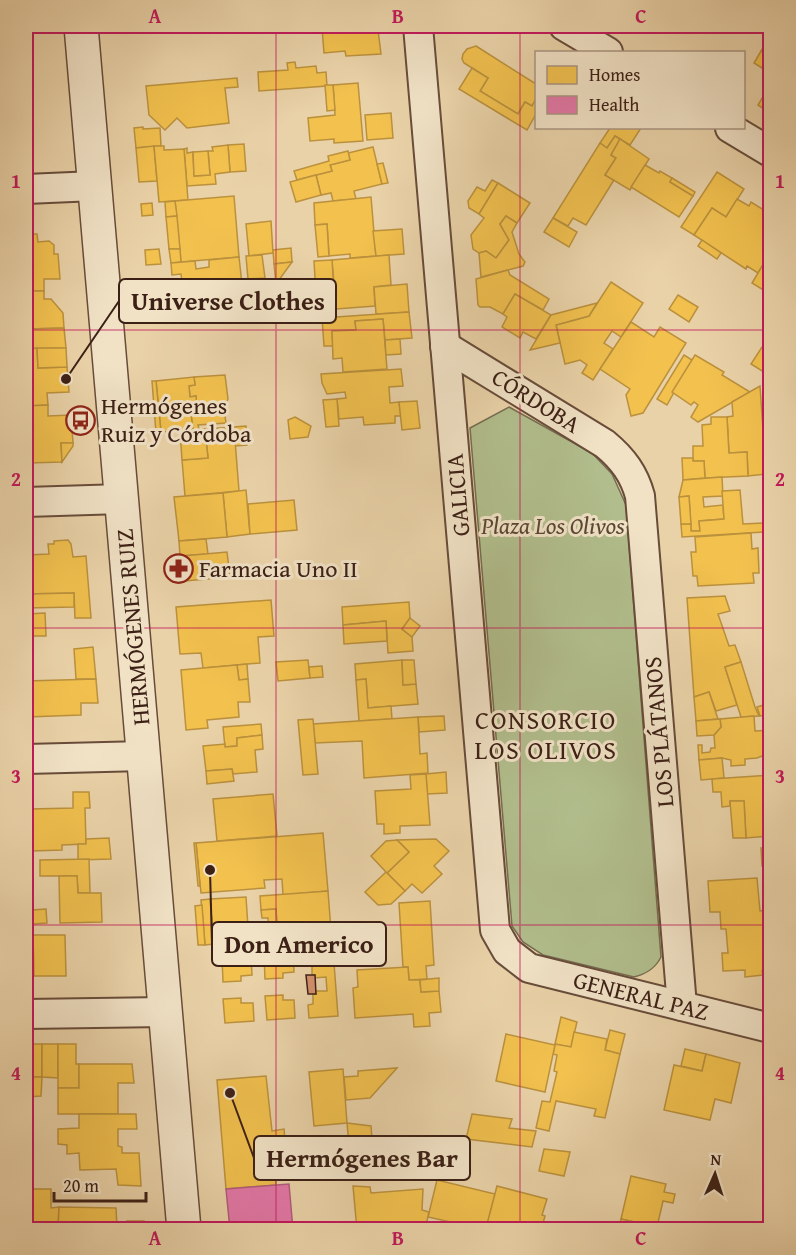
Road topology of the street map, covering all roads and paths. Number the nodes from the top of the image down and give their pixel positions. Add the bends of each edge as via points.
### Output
1 (81, 26) edge
2 (418, 26) edge
3 (564, 26) edge
4 (606, 51) edge
5 (732, 129) edge
6 (771, 152) edge
7 (95, 186) junction
8 (26, 189) edge
9 (445, 346) junction
10 (623, 462) joint
11 (122, 499) junction
12 (26, 502) edge
13 (144, 756) junction
14 (26, 759) edge
15 (514, 958) joint
16 (682, 1006) junction
17 (165, 1012) junction
18 (26, 1014) edge
19 (771, 1028) edge
20 (184, 1230) edge

1 - 7 street, HERMÓGENES RUIZ
2 - 9 street, GALICIA
3 - 4 street
5 - 6 street
7 - 8 street
7 - 11 street, HERMÓGENES RUIZ
9 - 10 street, CÓRDOBA via 605,444
9 - 15 street, GALICIA via 493,919 495,930
10 - 16 street, LOS PLÁTANOS via 640,496
11 - 12 street
11 - 13 street, HERMÓGENES RUIZ
13 - 14 street
13 - 17 street, HERMÓGENES RUIZ
15 - 16 street, GENERAL PAZ via 529,968
16 - 19 street, GENERAL PAZ
17 - 18 street
17 - 20 street, HERMÓGENES RUIZ

